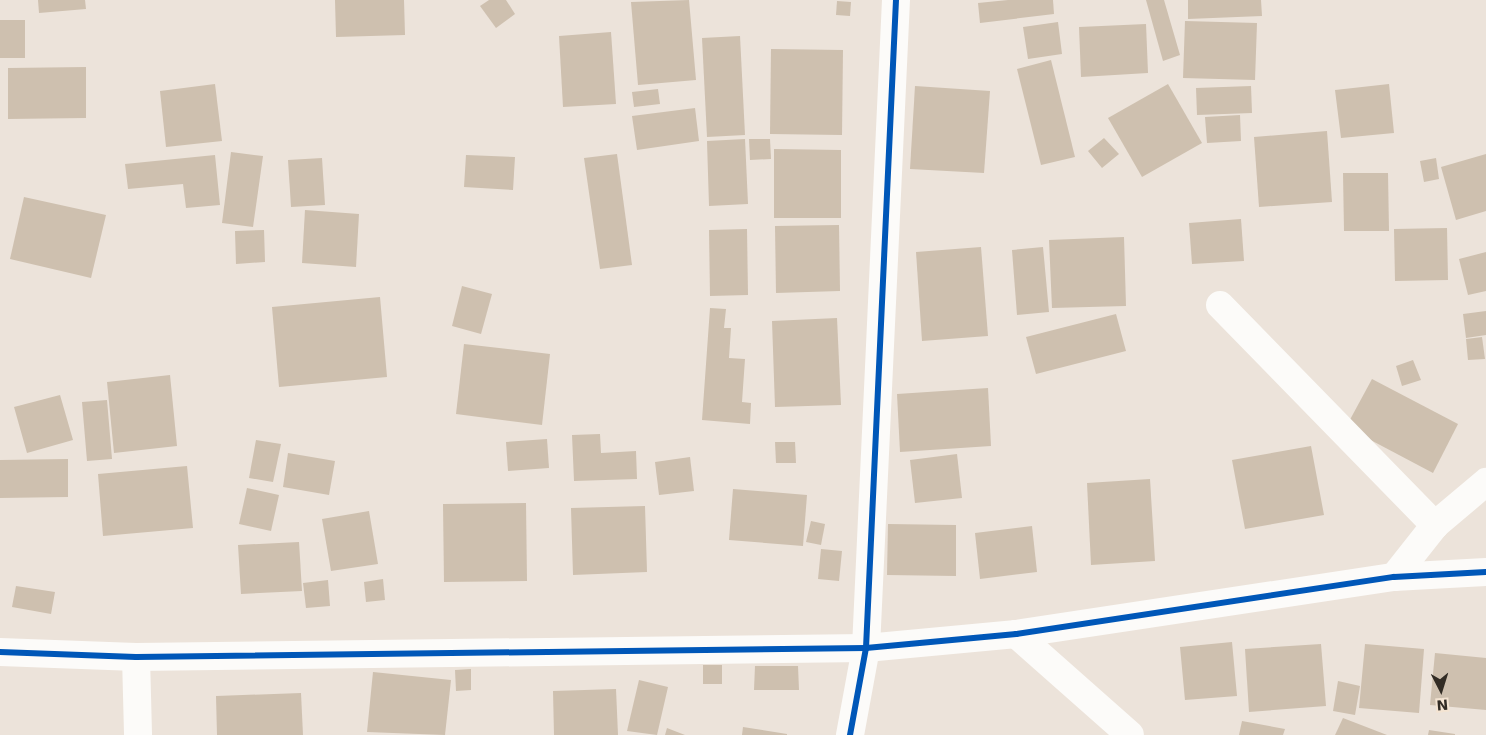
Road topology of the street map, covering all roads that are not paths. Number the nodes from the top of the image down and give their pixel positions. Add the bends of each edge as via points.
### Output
1 (896, 0) edge
2 (1220, 305) dead end
3 (1486, 482) edge
4 (1435, 525) junction
5 (1486, 572) edge
6 (1394, 577) junction
7 (1016, 634) junction
8 (866, 648) junction
9 (0, 652) edge
10 (136, 657) junction
11 (138, 735) edge
12 (850, 735) edge
13 (1130, 735) edge

1 - 8 street
2 - 4 street
3 - 4 street
4 - 6 street
5 - 6 street
6 - 7 street
7 - 8 street
7 - 13 street
8 - 10 street
8 - 12 street
9 - 10 street
10 - 11 street

